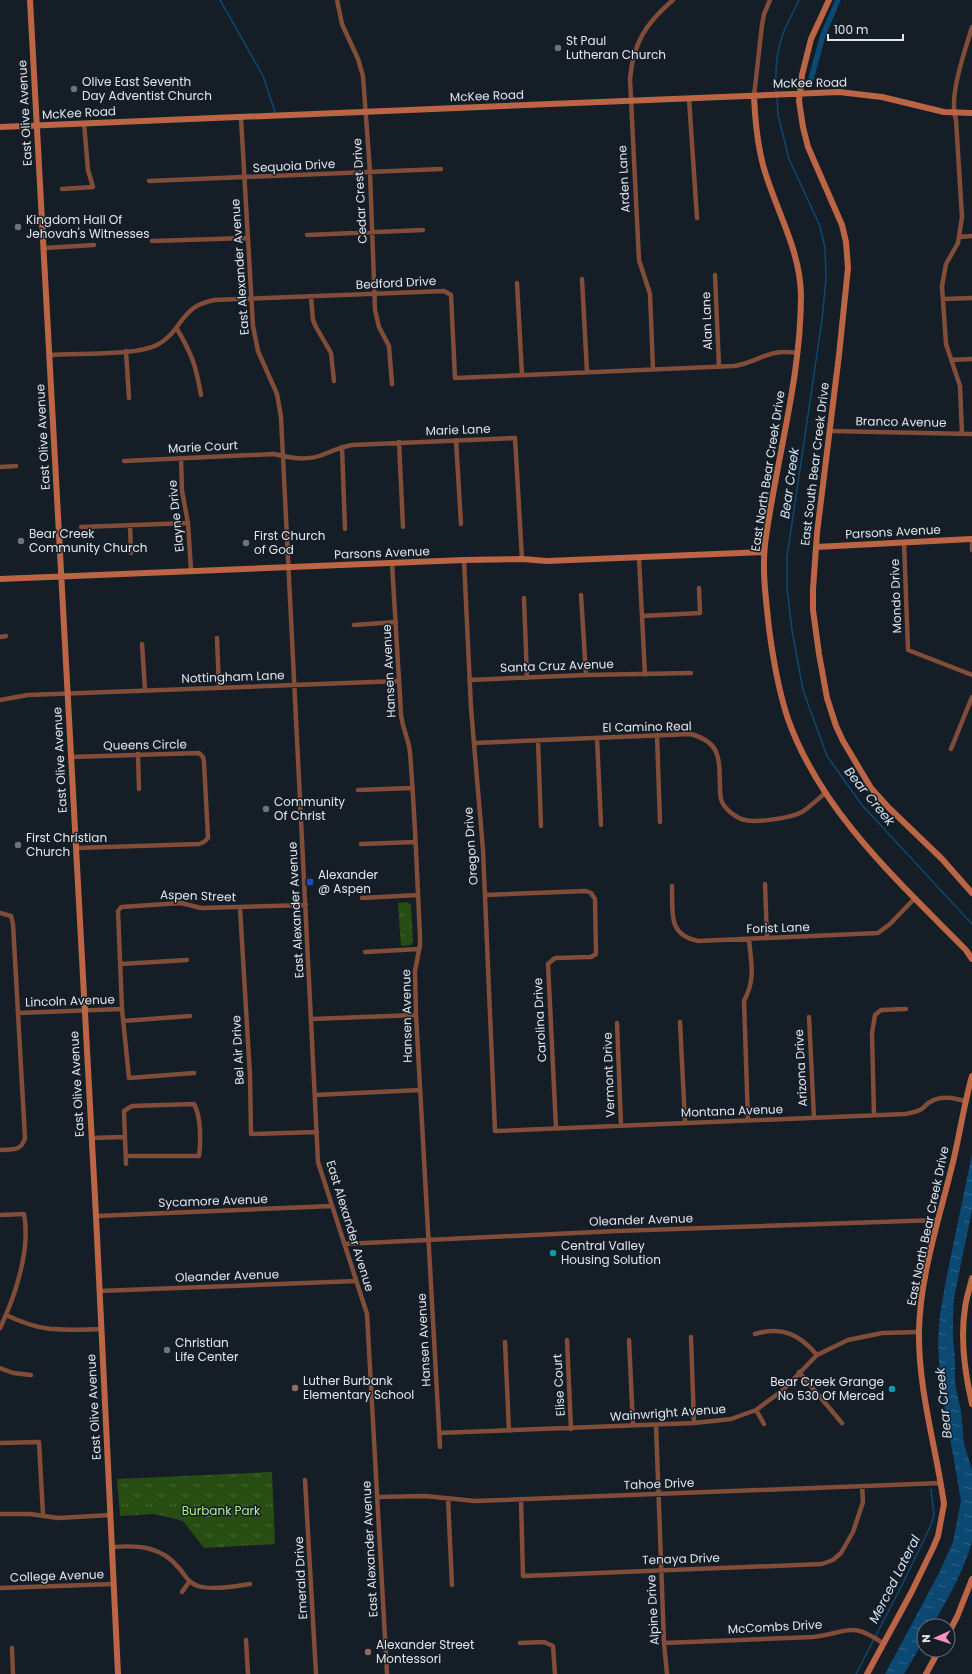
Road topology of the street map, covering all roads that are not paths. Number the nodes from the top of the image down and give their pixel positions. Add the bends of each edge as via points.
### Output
1 (30, 0) edge
2 (337, 0) edge
3 (673, 0) edge
4 (770, 0) edge
5 (829, 0) edge
6 (972, 27) edge
7 (800, 94) junction
8 (758, 96) junction
9 (689, 99) junction
10 (630, 101) junction
11 (366, 112) junction
12 (954, 113) junction
13 (972, 113) edge
14 (241, 118) junction
15 (84, 123) junction
16 (37, 126) junction
17 (0, 127) edge
18 (441, 169) dead end
19 (370, 172) junction
20 (244, 178) junction
21 (149, 182) dead end
22 (62, 189) dead end
23 (697, 218) dead end
24 (423, 230) dead end
25 (372, 232) junction
26 (307, 235) dead end
27 (972, 236) edge
28 (960, 237) junction
29 (247, 238) junction
30 (152, 241) dead end
31 (94, 245) dead end
32 (44, 248) junction
33 (715, 275) dead end
34 (582, 279) dead end
35 (517, 283) dead end
36 (374, 294) junction
37 (311, 297) junction
38 (251, 298) junction
39 (972, 298) edge
40 (943, 299) junction
41 (177, 329) junction
42 (126, 352) junction
43 (797, 353) junction
44 (50, 354) junction
45 (972, 359) edge
46 (951, 360) junction
47 (719, 366) junction
48 (653, 370) junction
49 (587, 372) junction
50 (522, 375) junction
51 (334, 381) dead end
52 (392, 384) dead end
53 (201, 395) dead end
54 (129, 398) dead end
55 (830, 431) junction
56 (962, 434) junction
57 (972, 434) edge
58 (456, 440) junction
59 (399, 442) junction
60 (342, 447) junction
61 (283, 456) junction
62 (181, 458) junction
63 (124, 461) dead end
64 (16, 466) dead end
65 (0, 467) edge
66 (188, 523) junction
67 (461, 524) dead end
68 (130, 525) junction
69 (81, 527) dead end
70 (403, 527) dead end
71 (346, 529) dead end
72 (972, 539) edge
73 (904, 542) junction
74 (816, 547) junction
75 (972, 550) edge
76 (764, 552) junction
77 (131, 553) dead end
78 (639, 558) junction
79 (522, 559) junction
80 (464, 560) junction
81 (392, 563) junction
82 (289, 568) junction
83 (191, 572) junction
84 (61, 575) junction
85 (0, 579) edge
86 (700, 588) dead end
87 (581, 595) dead end
88 (524, 598) dead end
89 (642, 616) junction
90 (396, 622) junction
91 (354, 624) dead end
92 (6, 636) dead end
93 (0, 637) edge
94 (217, 638) dead end
95 (142, 644) dead end
96 (691, 673) dead end
97 (586, 675) junction
98 (645, 675) junction
99 (972, 675) edge
100 (528, 678) junction
101 (469, 680) junction
102 (399, 681) junction
103 (295, 685) junction
104 (219, 687) junction
105 (145, 690) junction
106 (68, 693) junction
107 (972, 697) edge
108 (0, 700) edge
109 (970, 707) edge
110 (657, 735) junction
111 (597, 738) junction
112 (538, 740) junction
113 (474, 743) junction
114 (951, 749) dead end
115 (138, 754) junction
116 (71, 757) junction
117 (412, 788) junction
118 (139, 789) dead end
119 (358, 790) dead end
120 (825, 793) junction
121 (660, 822) dead end
122 (601, 825) dead end
123 (541, 826) dead end
124 (415, 842) junction
125 (361, 844) dead end
126 (76, 848) junction
127 (764, 884) dead end
128 (672, 886) dead end
129 (972, 892) edge
130 (418, 895) junction
131 (485, 895) junction
132 (362, 898) dead end
133 (914, 898) junction
134 (306, 905) junction
135 (240, 908) junction
136 (0, 913) edge
137 (767, 938) junction
138 (749, 939) junction
139 (419, 949) junction
140 (365, 952) dead end
141 (972, 959) edge
142 (187, 960) dead end
143 (120, 964) junction
144 (122, 1009) junction
145 (906, 1009) dead end
146 (84, 1010) junction
147 (18, 1013) junction
148 (416, 1015) junction
149 (190, 1016) dead end
150 (809, 1017) dead end
151 (312, 1019) junction
152 (123, 1021) junction
153 (680, 1022) dead end
154 (617, 1023) dead end
155 (194, 1074) dead end
156 (972, 1076) edge
157 (420, 1090) junction
158 (315, 1095) junction
159 (965, 1101) junction
160 (874, 1115) junction
161 (814, 1118) junction
162 (748, 1120) junction
163 (684, 1122) junction
164 (621, 1125) junction
165 (556, 1128) junction
166 (496, 1131) joint
167 (317, 1132) junction
168 (125, 1137) junction
169 (91, 1138) junction
170 (0, 1150) edge
171 (126, 1156) junction
172 (126, 1164) dead end
173 (332, 1206) junction
174 (0, 1215) edge
175 (96, 1216) junction
176 (938, 1220) junction
177 (429, 1240) junction
178 (344, 1244) junction
179 (972, 1278) edge
180 (356, 1280) junction
181 (99, 1291) junction
182 (6, 1316) junction
183 (0, 1328) edge
184 (101, 1329) junction
185 (919, 1332) junction
186 (755, 1334) dead end
187 (691, 1337) dead end
188 (567, 1340) dead end
189 (629, 1340) dead end
190 (505, 1342) dead end
191 (817, 1355) junction
192 (0, 1368) edge
193 (799, 1372) junction
194 (31, 1375) dead end
195 (972, 1404) edge
196 (756, 1410) junction
197 (694, 1423) junction
198 (842, 1423) dead end
199 (764, 1424) dead end
200 (656, 1425) junction
201 (632, 1426) junction
202 (571, 1429) junction
203 (509, 1431) junction
204 (439, 1433) junction
205 (0, 1444) edge
206 (440, 1447) dead end
207 (305, 1480) dead end
208 (941, 1484) junction
209 (862, 1486) junction
210 (658, 1494) junction
211 (378, 1498) junction
212 (448, 1498) junction
213 (521, 1500) junction
214 (0, 1514) edge
215 (43, 1515) junction
216 (111, 1515) junction
217 (112, 1547) junction
218 (661, 1570) junction
219 (972, 1579) edge
220 (189, 1582) junction
221 (114, 1584) junction
222 (250, 1584) dead end
223 (452, 1585) dead end
224 (0, 1588) edge
225 (182, 1592) dead end
226 (956, 1619) edge
227 (246, 1640) dead end
228 (881, 1642) junction
229 (520, 1643) dead end
230 (664, 1643) junction
231 (12, 1648) dead end
232 (935, 1658) edge
233 (13, 1674) edge
234 (119, 1674) edge
235 (248, 1674) edge
236 (316, 1674) edge
237 (387, 1674) edge
238 (556, 1674) edge
239 (667, 1674) edge
240 (867, 1674) edge
241 (926, 1674) edge

1 - 16 street, East Olive Avenue
2 - 11 street, Cedar Crest Drive via 342,24 362,72
3 - 10 street, Arden Lane via 650,22 638,44 630,71
4 - 8 street, East North Bear Creek Drive via 762,25
5 - 7 street, East South Bear Creek Drive via 811,39
6 - 12 street via 956,88
7 - 8 street, McKee Road
7 - 12 street, McKee Road via 861,94
7 - 55 street, East South Bear Creek Drive via 801,115 808,147 842,225 847,253 847,285
8 - 9 street, McKee Road
8 - 43 street, East North Bear Creek Drive via 755,124 763,166 793,245 800,275
9 - 10 street, McKee Road
9 - 23 street
10 - 11 street, McKee Road
10 - 48 street, Arden Lane via 639,260 650,294
11 - 14 street, McKee Road
11 - 19 street, Cedar Crest Drive
12 - 13 street, McKee Road
12 - 28 street via 962,217
14 - 15 street, McKee Road
14 - 20 street, East Alexander Avenue
15 - 16 street, McKee Road
15 - 22 street via 88,170 93,188
16 - 17 street, McKee Road
16 - 32 street, East Olive Avenue
18 - 19 street, Sequoia Drive
19 - 20 street, Sequoia Drive
19 - 25 street, Cedar Crest Drive
20 - 21 street, Sequoia Drive
20 - 29 street, East Alexander Avenue
24 - 25 street
25 - 26 street
25 - 36 street, Cedar Crest Drive
27 - 28 street
28 - 40 street via 946,264
29 - 30 street
29 - 38 street, East Alexander Avenue
31 - 32 street
32 - 44 street, East Olive Avenue
33 - 47 street, Alan Lane
34 - 49 street
35 - 50 street
36 - 37 street, Bedford Drive
36 - 50 street, Bedford Drive via 444,291 451,295 455,378
36 - 52 street, Cedar Crest Drive via 377,320 389,346
37 - 38 street, Bedford Drive
37 - 51 street via 313,320 331,353
38 - 41 street, Bedford Drive via 214,300 196,306
38 - 61 street, East Alexander Avenue via 256,346 280,405
39 - 40 street
40 - 46 street via 946,344
41 - 42 street, Bedford Drive via 157,345
41 - 53 street via 189,348 197,369
42 - 44 street, Bedford Drive
42 - 54 street
43 - 47 street, Bedford Drive via 774,352 743,365
43 - 76 street, East North Bear Creek Drive via 792,399
44 - 84 street, East Olive Avenue
45 - 46 street
46 - 56 street via 960,386
47 - 48 street, Bedford Drive
48 - 49 street, Bedford Drive
49 - 50 street, Bedford Drive
55 - 56 street, Branco Avenue
55 - 74 street, East South Bear Creek Drive
56 - 57 street, Branco Avenue
58 - 59 street, Marie Lane
58 - 67 street
58 - 79 street, Marie Lane via 515,438
59 - 60 street, Marie Lane
59 - 70 street
60 - 61 street, Marie Lane via 314,457 291,459
60 - 71 street
61 - 62 street, Marie Court via 274,454
61 - 82 street, East Alexander Avenue
62 - 63 street, Marie Court
62 - 66 street, Elayne Drive via 182,491
64 - 65 street
66 - 68 street
66 - 83 street, Elayne Drive
68 - 69 street
68 - 77 street
72 - 73 street, Parsons Avenue
72 - 75 street
73 - 74 street, Parsons Avenue
73 - 99 street, Mondo Drive via 908,650
74 - 129 street, East South Bear Creek Drive via 813,610 827,698 836,726 871,788
76 - 78 street, Parsons Avenue
76 - 120 street, East North Bear Creek Drive via 772,653 780,694 802,752
78 - 79 street, Parsons Avenue via 547,561
78 - 89 street
79 - 80 street, Parsons Avenue
80 - 81 street, Parsons Avenue
80 - 101 street, Oregon Drive
81 - 82 street, Parsons Avenue
81 - 90 street, Hansen Avenue
82 - 83 street, Parsons Avenue
82 - 103 street, East Alexander Avenue
83 - 84 street, Parsons Avenue
84 - 85 street, Parsons Avenue
84 - 106 street, East Olive Avenue
86 - 89 street via 700,613
87 - 97 street
88 - 100 street
89 - 98 street
90 - 91 street
90 - 102 street, Hansen Avenue
92 - 93 street
94 - 104 street
95 - 105 street
96 - 98 street, Santa Cruz Avenue
97 - 98 street, Santa Cruz Avenue
97 - 100 street, Santa Cruz Avenue
100 - 101 street, Santa Cruz Avenue
101 - 113 street, Oregon Drive
102 - 103 street, Nottingham Lane
102 - 117 street, Hansen Avenue via 402,720 410,750
103 - 104 street, Nottingham Lane
103 - 134 street, East Alexander Avenue
104 - 105 street, Nottingham Lane
105 - 106 street, Nottingham Lane
106 - 108 street, Nottingham Lane via 28,695
106 - 116 street, East Olive Avenue
107 - 109 street
109 - 114 street
110 - 111 street, El Camino Real
110 - 120 street, El Camino Real via 691,734 709,742 718,758 721,801 727,809 746,821 797,814
110 - 121 street
111 - 112 street, El Camino Real
111 - 122 street
112 - 113 street, El Camino Real
112 - 123 street
113 - 131 street, Oregon Drive
115 - 116 street, Queens Circle
115 - 118 street
115 - 126 street, Queens Circle via 198,753 203,757 208,838 199,844
116 - 126 street, East Olive Avenue
117 - 119 street
117 - 124 street, Hansen Avenue
120 - 133 street, East North Bear Creek Drive via 860,841
124 - 125 street
124 - 130 street, Hansen Avenue
126 - 146 street, East Olive Avenue
127 - 137 street
128 - 138 street, Forist Lane via 673,918 680,935 698,941
130 - 132 street
130 - 139 street, Hansen Avenue
131 - 165 street, Carolina Drive via 586,891 595,899 596,954 591,957 554,958 548,964
131 - 166 street, Oregon Drive
133 - 137 street, Forist Lane via 878,933
133 - 141 street, East North Bear Creek Drive
134 - 135 street, Aspen Street
134 - 151 street, East Alexander Avenue
135 - 143 street, Aspen Street via 201,908 181,904 121,907 118,911
135 - 167 street, Bel Air Drive via 251,1134
136 - 147 street via 11,916 13,924
137 - 138 street, Forist Lane
138 - 162 street via 752,977 751,988 744,1001
139 - 140 street
139 - 148 street, Hansen Avenue via 415,971
142 - 143 street
143 - 144 street, Aspen Street
144 - 146 street, Lincoln Avenue
144 - 152 street, Aspen Street
145 - 160 street via 881,1010 875,1015 872,1033
146 - 147 street, Lincoln Avenue
146 - 169 street, East Olive Avenue
147 - 170 street via 25,1138 23,1145 18,1149
148 - 151 street
148 - 157 street, Hansen Avenue
149 - 152 street
150 - 161 street, Arizona Drive
151 - 158 street, East Alexander Avenue
152 - 155 street, Aspen Street via 129,1078
153 - 163 street
154 - 164 street, Vermont Drive
156 - 159 street, East North Bear Creek Drive
157 - 158 street
157 - 177 street, Hansen Avenue
158 - 167 street, East Alexander Avenue
159 - 160 street, Montana Avenue via 939,1098 915,1112
159 - 176 street, East North Bear Creek Drive
160 - 161 street, Montana Avenue
161 - 162 street, Montana Avenue
162 - 163 street, Montana Avenue
163 - 164 street, Montana Avenue
164 - 165 street, Montana Avenue
165 - 166 street, Montana Avenue
167 - 173 street, East Alexander Avenue via 318,1162
168 - 169 street
168 - 171 street
168 - 171 street via 124,1111 132,1106 194,1104 198,1111 199,1156
169 - 175 street, East Olive Avenue
171 - 172 street
173 - 175 street, Sycamore Avenue
173 - 178 street, East Alexander Avenue
174 - 182 street via 24,1214 25,1219 22,1258
175 - 181 street, East Olive Avenue
176 - 177 street, Oleander Avenue
176 - 185 street, East North Bear Creek Drive via 922,1294
177 - 178 street, Oleander Avenue
177 - 204 street, Hansen Avenue
178 - 180 street, East Alexander Avenue
179 - 195 street via 965,1309 964,1341 966,1374
180 - 181 street, Oleander Avenue
180 - 211 street, East Alexander Avenue via 367,1314
181 - 184 street, East Olive Avenue
182 - 183 street
182 - 184 street via 45,1329
184 - 216 street, East Olive Avenue
185 - 191 street, Wainwright Avenue via 882,1333 848,1340
185 - 208 street, East North Bear Creek Drive via 926,1404
186 - 191 street via 777,1331 792,1334 808,1344
187 - 197 street
188 - 202 street, Elise Court
189 - 201 street
190 - 203 street
191 - 193 street, Wainwright Avenue
192 - 194 street via 13,1373
193 - 196 street, Wainwright Avenue via 783,1390
193 - 198 street
196 - 197 street, Wainwright Avenue via 731,1419
196 - 199 street
197 - 200 street, Wainwright Avenue
200 - 201 street, Wainwright Avenue
200 - 210 street, Alpine Drive
201 - 202 street, Wainwright Avenue
202 - 203 street, Wainwright Avenue
203 - 204 street, Wainwright Avenue
204 - 206 street, Hansen Avenue
205 - 215 street via 39,1442
207 - 236 street, Emerald Drive
208 - 209 street, Tahoe Drive
208 - 228 street, East North Bear Creek Drive via 944,1504 938,1536 911,1593
209 - 210 street, Tahoe Drive
209 - 218 street, Tenaya Drive via 863,1502 857,1524 841,1553 833,1560 822,1564
210 - 213 street, Tahoe Drive
210 - 218 street, Alpine Drive
211 - 212 street, Tahoe Drive
211 - 237 street, East Alexander Avenue
212 - 213 street, Tahoe Drive via 475,1501
212 - 223 street
213 - 218 street, Tenaya Drive via 523,1576
214 - 215 street
215 - 216 street via 58,1518
216 - 217 street, East Olive Avenue
217 - 220 street via 135,1546 153,1549 173,1560
217 - 221 street, East Olive Avenue
218 - 230 street, Alpine Drive
219 - 226 street
220 - 222 street via 203,1587
220 - 225 street
221 - 224 street, College Avenue
221 - 234 street, East Olive Avenue
227 - 235 street
228 - 230 street, McCombs Drive via 864,1632 848,1629 813,1637
228 - 240 street, East North Bear Creek Drive
229 - 238 street via 544,1642 553,1646
230 - 239 street, Alpine Drive
231 - 233 street
232 - 241 street

